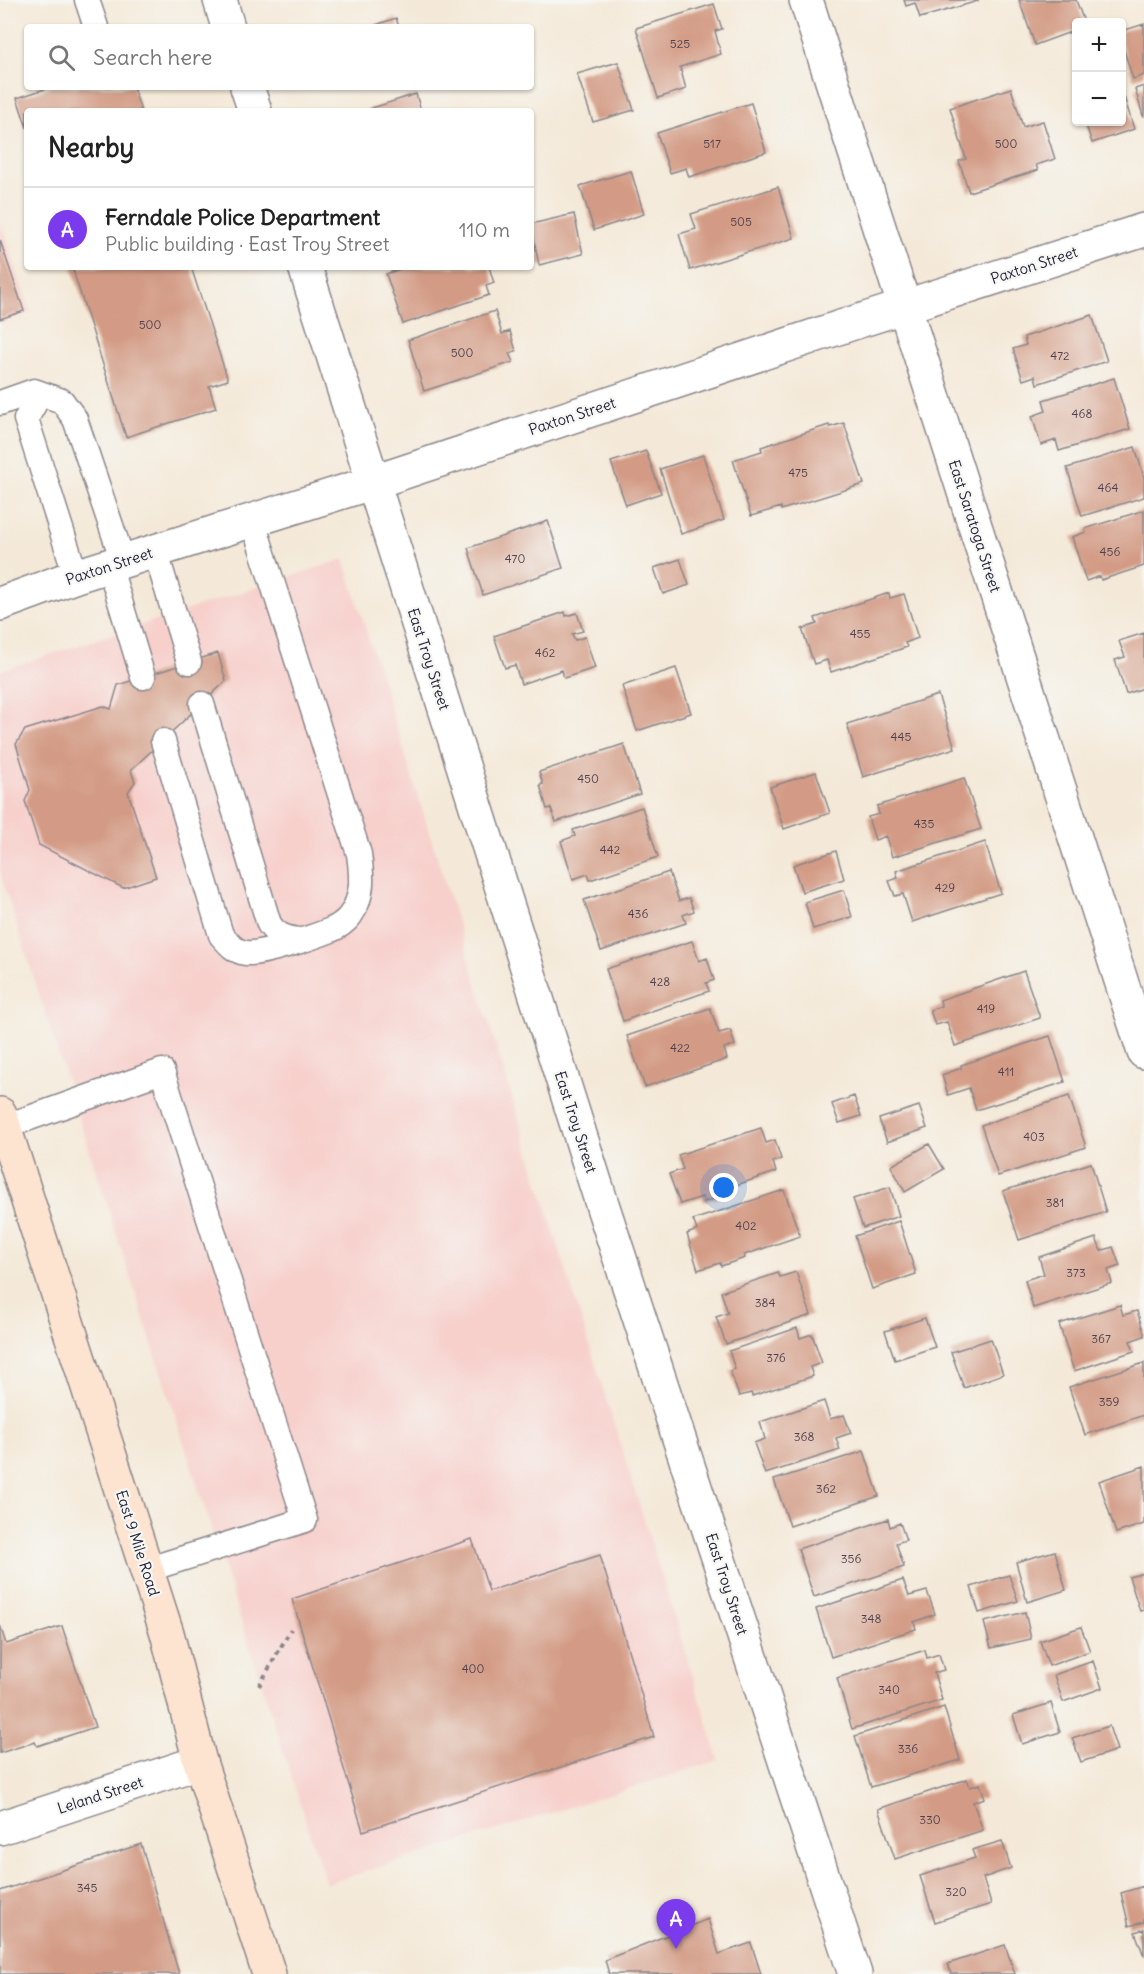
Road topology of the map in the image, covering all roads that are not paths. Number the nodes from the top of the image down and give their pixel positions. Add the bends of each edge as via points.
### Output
1 (87, 0) edge
2 (220, 0) edge
3 (806, 0) edge
4 (95, 24) edge
5 (227, 24) edge
6 (249, 90) edge
7 (254, 108) edge
8 (1144, 230) edge
9 (306, 270) edge
10 (904, 307) junction
11 (40, 394) junction
12 (0, 403) edge
13 (374, 482) junction
14 (252, 519) junction
15 (155, 550) junction
16 (116, 563) junction
17 (76, 576) junction
18 (0, 604) edge
19 (189, 662) dead end
20 (143, 677) dead end
21 (202, 704) dead end
22 (163, 741) dead end
23 (299, 940) junction
24 (1144, 1052) edge
25 (2, 1121) edge
26 (147, 1570) junction
27 (200, 1762) junction
28 (0, 1828) edge
29 (269, 1974) edge
30 (855, 1974) edge

1 - 4 lane
2 - 5 street
3 - 10 street, East Saratoga Street
6 - 7 street
8 - 10 street, Paxton Street
9 - 13 street, East Troy Street
10 - 13 street, Paxton Street
10 - 24 street, East Saratoga Street
11 - 12 lane via 33,391
11 - 16 lane via 62,401 75,419
11 - 17 lane via 26,419
13 - 14 street, Paxton Street
13 - 30 street, East Troy Street via 602,1204
14 - 15 street, Paxton Street
14 - 23 lane via 359,854 362,876 360,898 349,918 333,929
15 - 16 street, Paxton Street
15 - 19 lane
16 - 17 street, Paxton Street
16 - 20 lane
17 - 18 street, Paxton Street
21 - 23 lane via 269,924 284,938
22 - 23 lane via 221,935 231,948 246,954
25 - 26 main road, East 9 Mile Road
25 - 26 lane via 162,1071 305,1520
26 - 27 main road, East 9 Mile Road
27 - 28 street, Leland Street
27 - 29 main road, East 9 Mile Road

